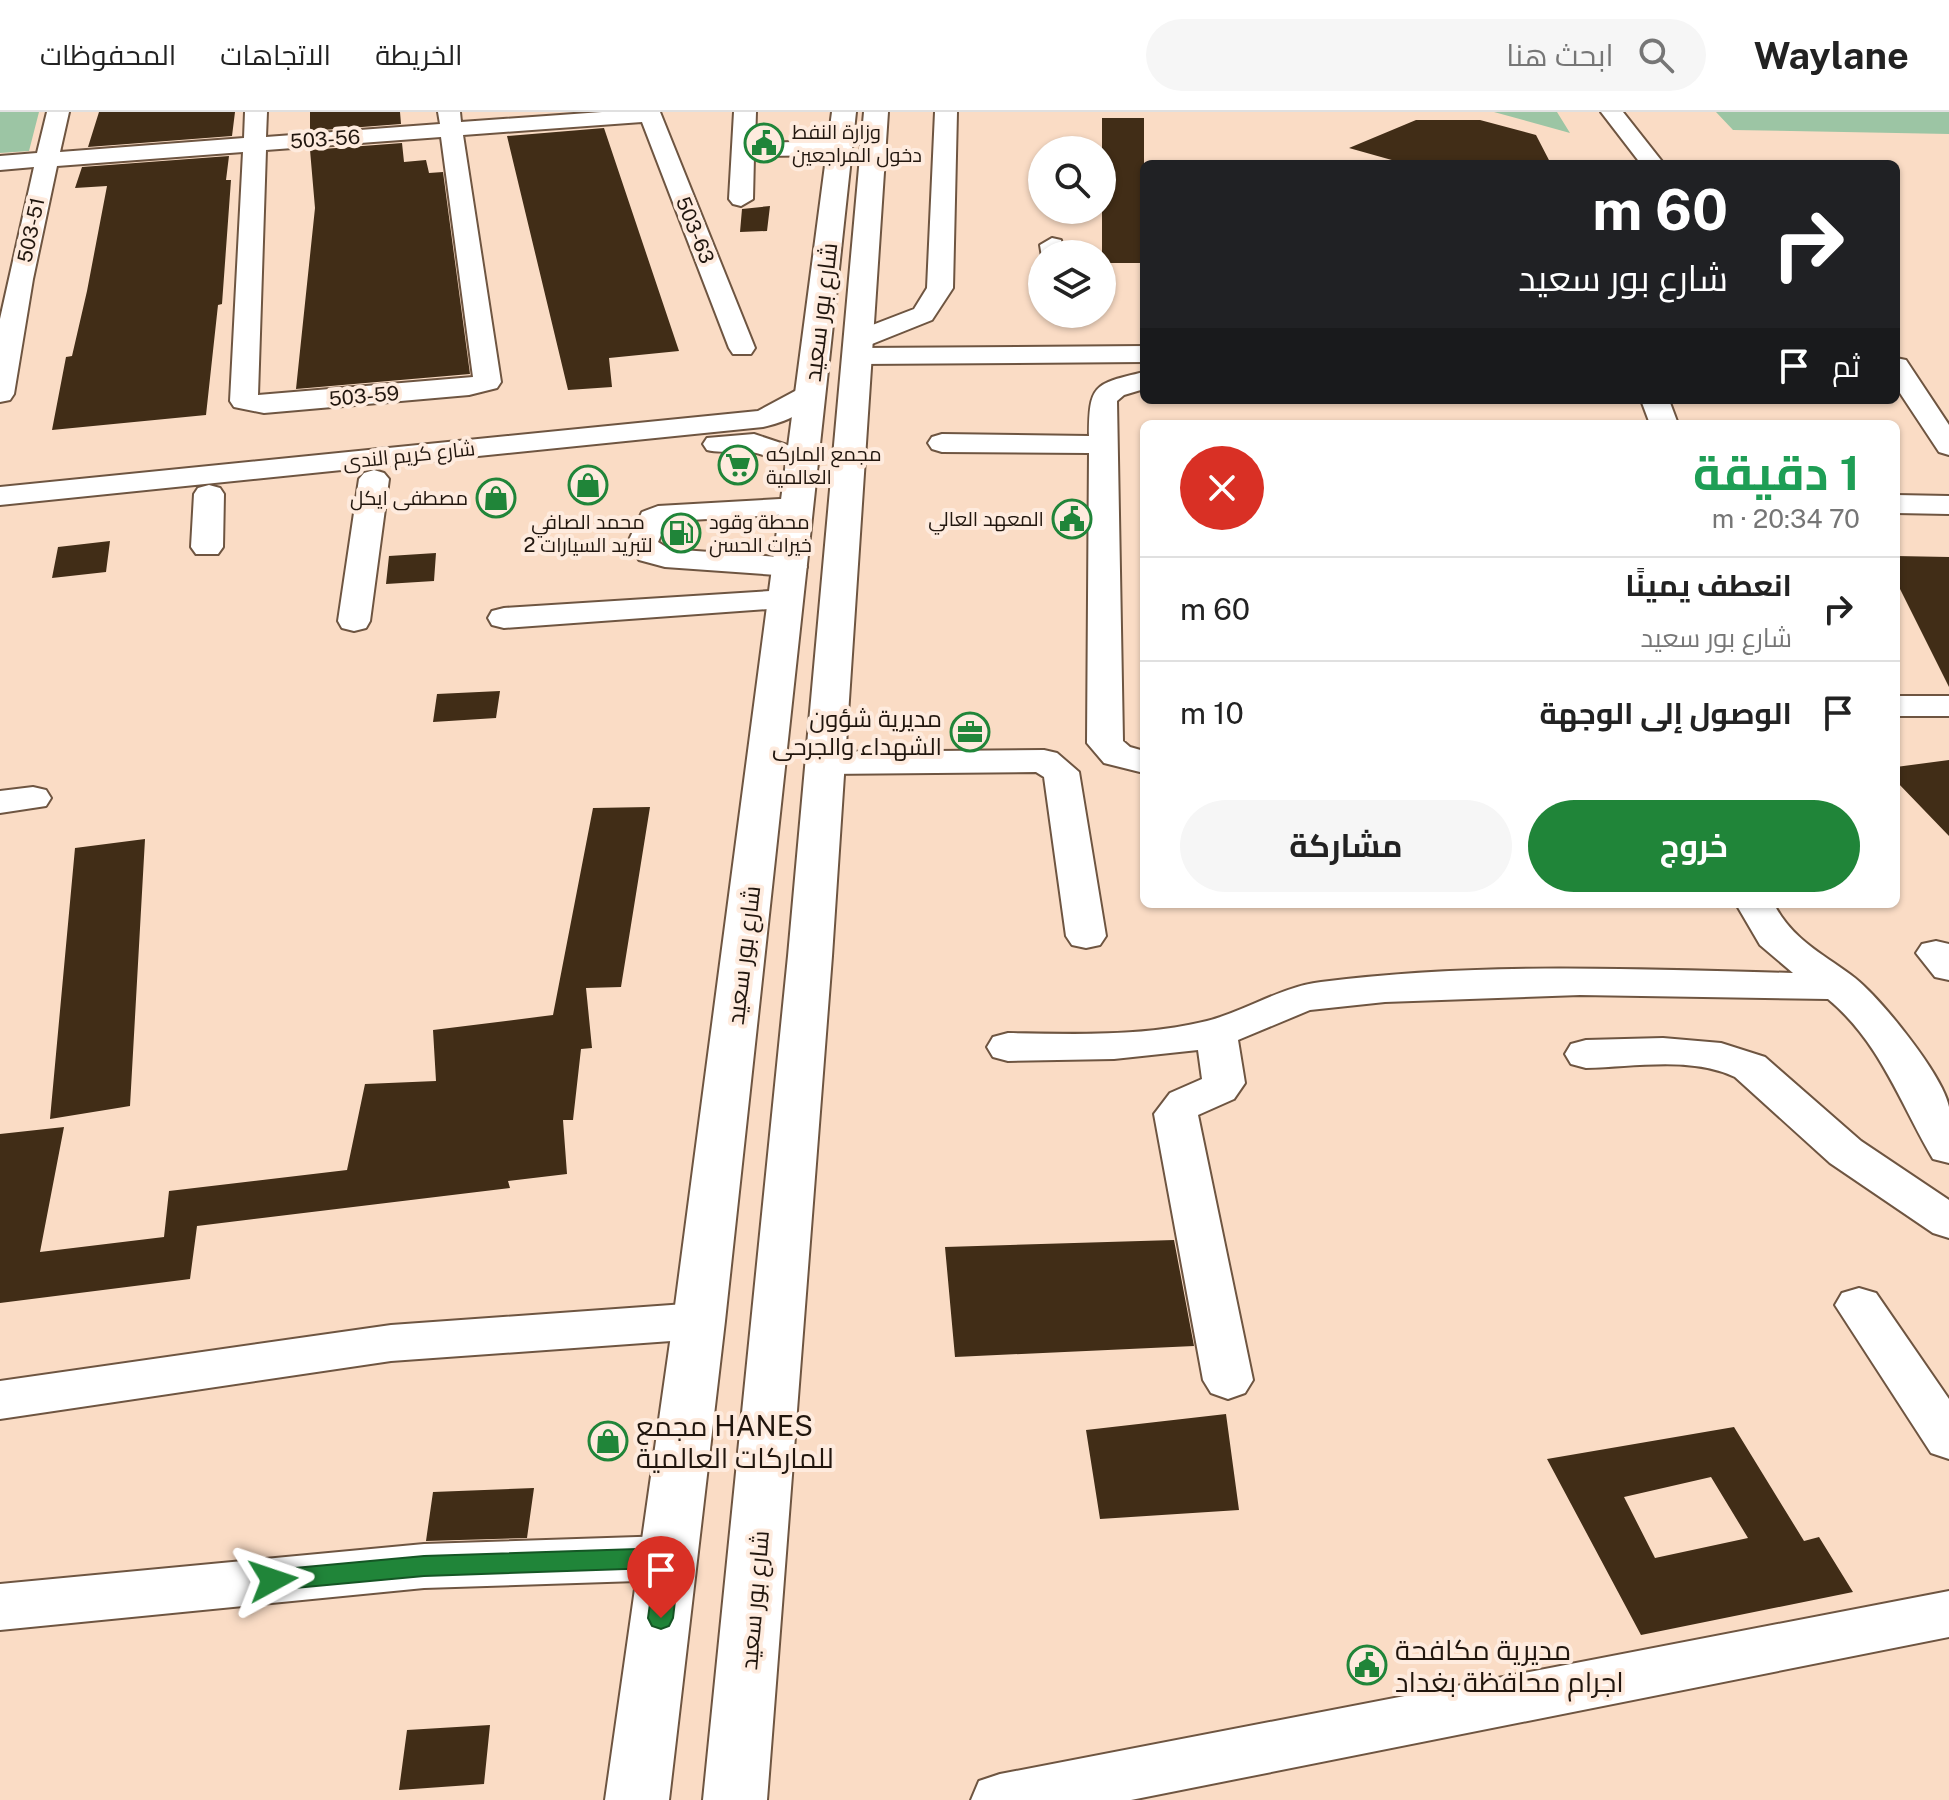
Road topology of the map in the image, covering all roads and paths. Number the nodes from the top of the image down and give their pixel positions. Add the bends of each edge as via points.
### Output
1 (58, 112) edge
2 (256, 112) edge
3 (745, 112) edge
4 (946, 112) edge
5 (1612, 112) edge
6 (649, 114) edge
7 (451, 121) edge
8 (856, 121) edge
9 (255, 144) junction
10 (743, 150) junction
11 (46, 160) junction
12 (1650, 160) edge
13 (0, 163) edge
14 (741, 199) dead end
15 (10, 280) edge
16 (859, 347) junction
17 (742, 348) dead end
18 (1140, 363) edge
19 (1900, 375) edge
20 (810, 391) junction
21 (0, 394) edge
22 (942, 443) dead end
23 (1103, 445) junction
24 (1949, 446) edge
25 (804, 460) junction
26 (374, 479) junction
27 (209, 494) junction
28 (0, 496) edge
29 (54, 500) junction
30 (1900, 504) edge
31 (1949, 505) edge
32 (798, 507) junction
33 (0, 514) edge
34 (207, 547) dead end
35 (788, 584) junction
36 (504, 618) dead end
37 (354, 621) dead end
38 (1900, 706) edge
39 (1949, 706) edge
40 (1140, 761) edge
41 (825, 763) junction
42 (1756, 908) edge
43 (1086, 936) dead end
44 (1840, 987) junction
45 (1216, 1032) junction
46 (1008, 1047) dead end
47 (1586, 1054) dead end
48 (1949, 1148) edge
49 (1949, 1222) edge
50 (1859, 1305) dead end
51 (699, 1321) junction
52 (1228, 1380) dead end
53 (0, 1400) edge
54 (1949, 1439) edge
55 (668, 1558) junction
56 (0, 1607) edge
57 (1949, 1614) edge
58 (637, 1800) edge
59 (735, 1800) edge
60 (1000, 1800) edge

1 - 11 street, 503-51
2 - 9 street
3 - 10 street
4 - 16 street via 940,288 923,314
5 - 12 street
6 - 7 street, 503-56
6 - 17 street, 503-63
7 - 9 street, 503-56
7 - 9 street, 503-59 via 487,382 469,387 264,405 244,401
8 - 10 street
8 - 16 main road, شارع بور سعيد
8 - 20 main road, شارع بور سعيد
9 - 11 street, 503-56
10 - 14 street
11 - 13 street, 503-56
11 - 15 street, 503-51
15 - 21 street, 503-51
16 - 18 street
16 - 41 main road, شارع بور سعيد
18 - 23 street via 1103,399
19 - 24 street
20 - 25 main road, شارع بور سعيد
20 - 29 street, شارع كريم الندى via 763,419
22 - 23 street
23 - 40 street via 1105,743 1117,755
25 - 26 street, شارع كريم الندى via 770,446 736,443
25 - 32 main road, شارع بور سعيد
26 - 27 street, شارع كريم الندى
26 - 37 street
27 - 29 street, شارع كريم الندى
27 - 34 street
28 - 29 street, شارع كريم الندى
29 - 33 street, شارع كريم الندى
30 - 31 street
32 - 35 main road, شارع بور سعيد
32 - 35 street via 669,512 653,518 643,542 650,553 665,558
35 - 36 street
35 - 51 main road, شارع بور سعيد
38 - 39 street
41 - 43 street via 1044,761 1061,772
41 - 59 main road, شارع بور سعيد
42 - 44 street via 1780,941
44 - 45 street via 1575,979 1349,992 1290,1000
44 - 48 street via 1875,1022
45 - 46 street via 1113,1044
45 - 52 street via 1224,1083 1212,1094 1186,1101 1176,1114
47 - 49 street via 1688,1053 1740,1063 1777,1088 1883,1180
50 - 54 street
51 - 53 street via 391,1343
51 - 55 main road, شارع بور سعيد
55 - 56 street via 424,1566
55 - 58 main road, شارع بور سعيد
57 - 60 street

